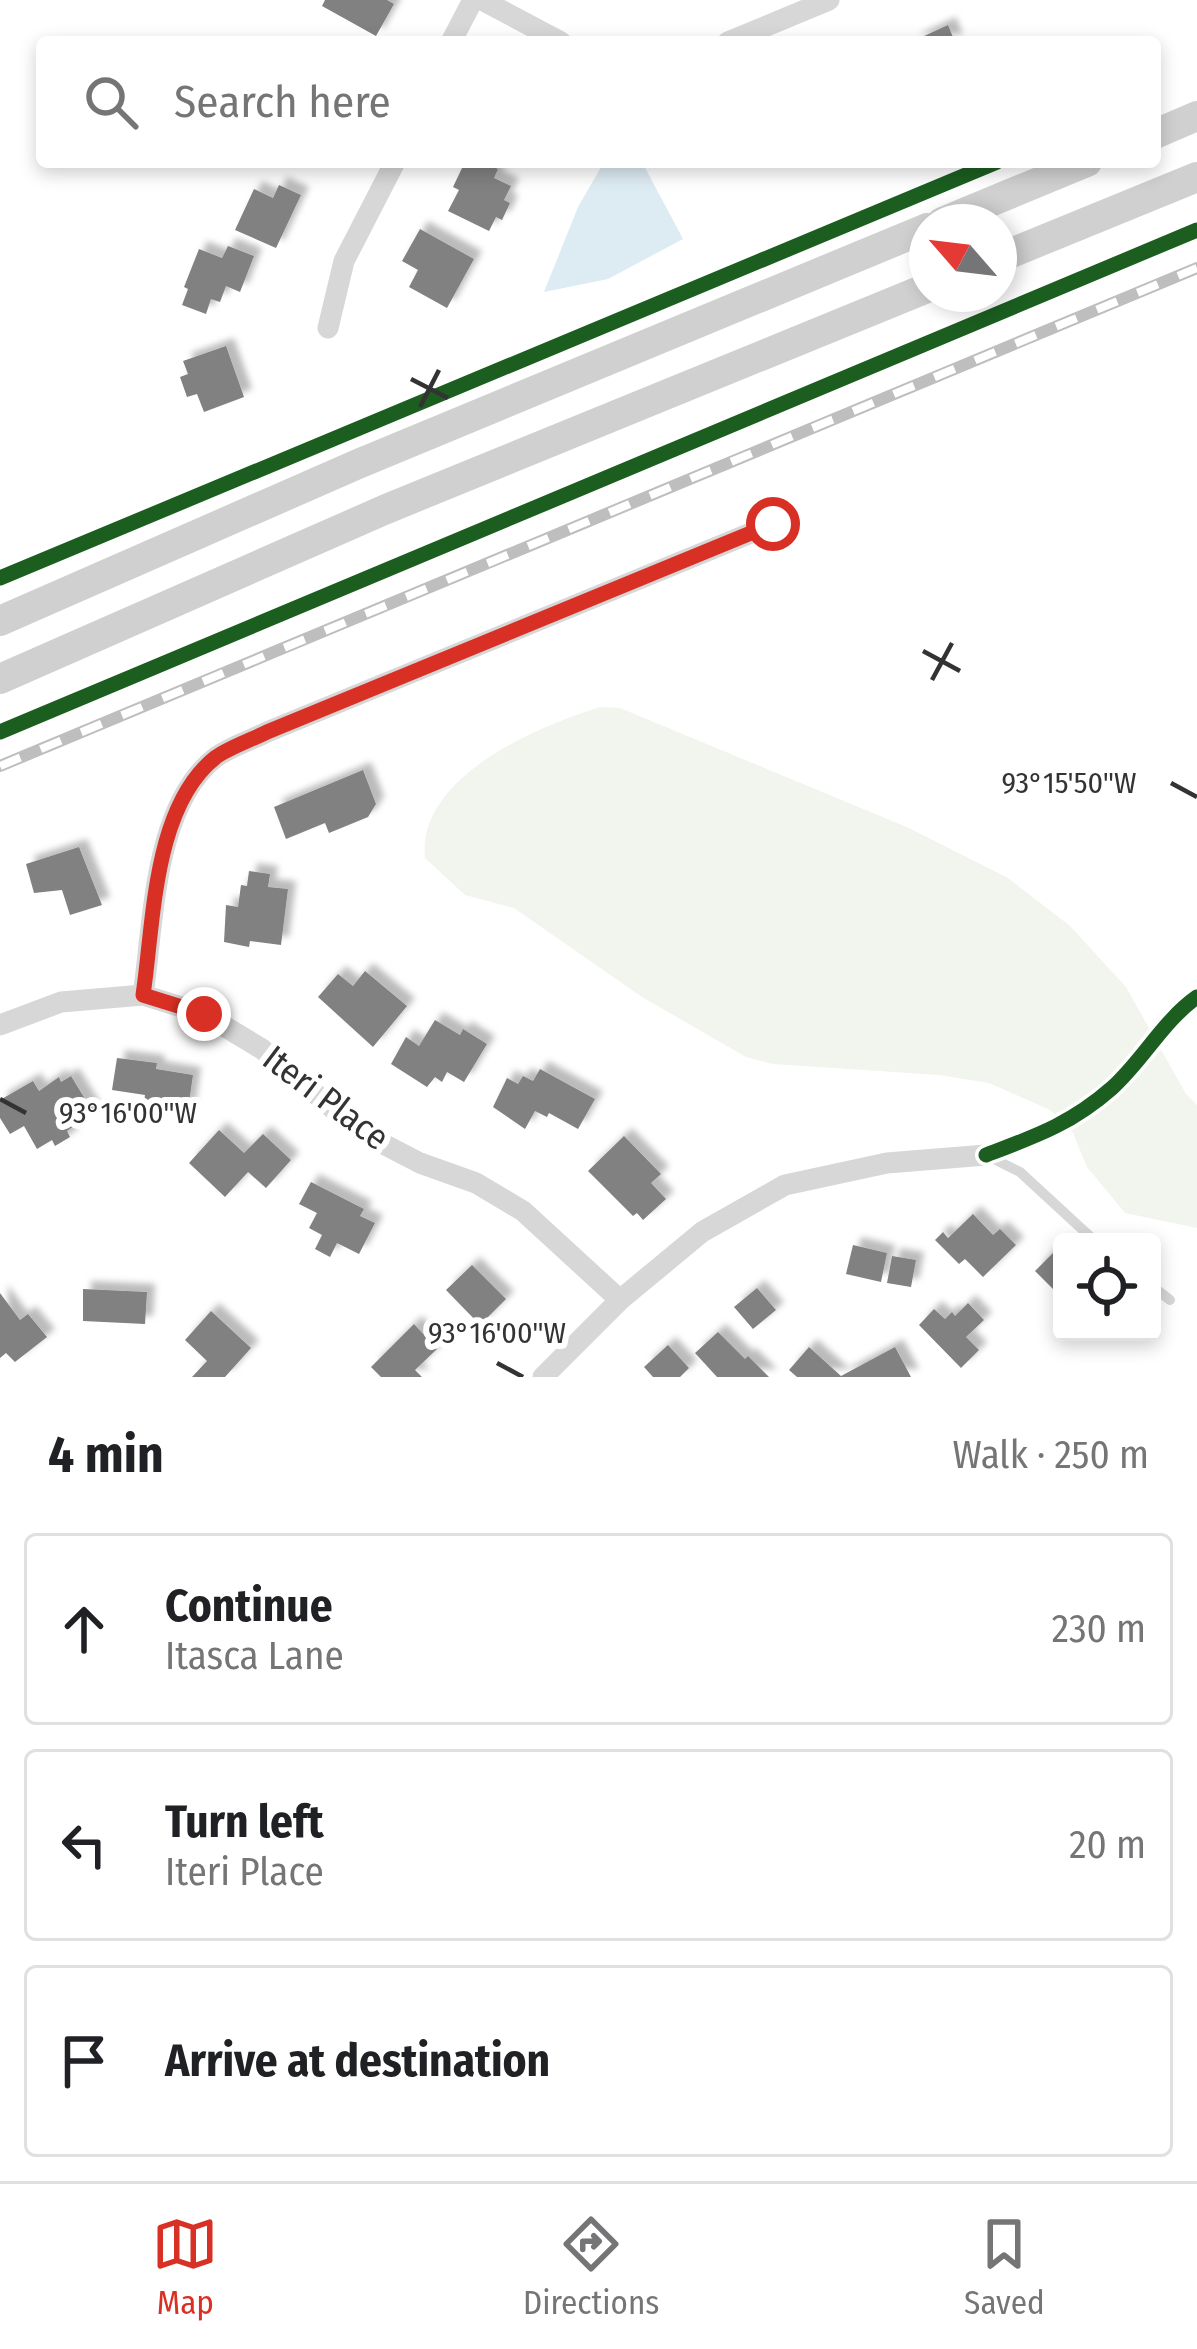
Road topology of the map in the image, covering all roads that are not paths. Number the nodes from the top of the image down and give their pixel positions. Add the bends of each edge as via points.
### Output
1 (478, 0) edge
2 (829, 0) edge
3 (455, 36) edge
4 (549, 36) edge
5 (742, 36) edge
6 (1197, 116) edge
7 (1161, 131) edge
8 (392, 168) edge
9 (1072, 168) edge
10 (1197, 176) edge
11 (986, 204) edge
12 (909, 235) edge
13 (1017, 251) edge
14 (909, 295) edge
15 (328, 328) dead end
16 (773, 524) dead end
17 (0, 621) edge
18 (0, 679) edge
19 (143, 995) junction
20 (0, 1024) edge
21 (986, 1155) joint
22 (1086, 1233) edge
23 (1161, 1293) edge
24 (620, 1300) junction
25 (1170, 1300) dead end
26 (543, 1377) edge

1 - 3 street
1 - 4 street
2 - 5 street
6 - 7 main road
8 - 15 street via 344,261
9 - 11 main road
10 - 13 main road
12 - 17 main road
14 - 18 main road
16 - 19 street via 216,758 185,793 166,835
19 - 20 street, Iteri Place via 61,1002
19 - 24 street, Iteri Place via 204,1014 262,1049 362,1133 523,1211
21 - 22 lane via 1020,1172
21 - 24 street via 887,1162 785,1185 702,1232
23 - 25 lane
24 - 26 street

